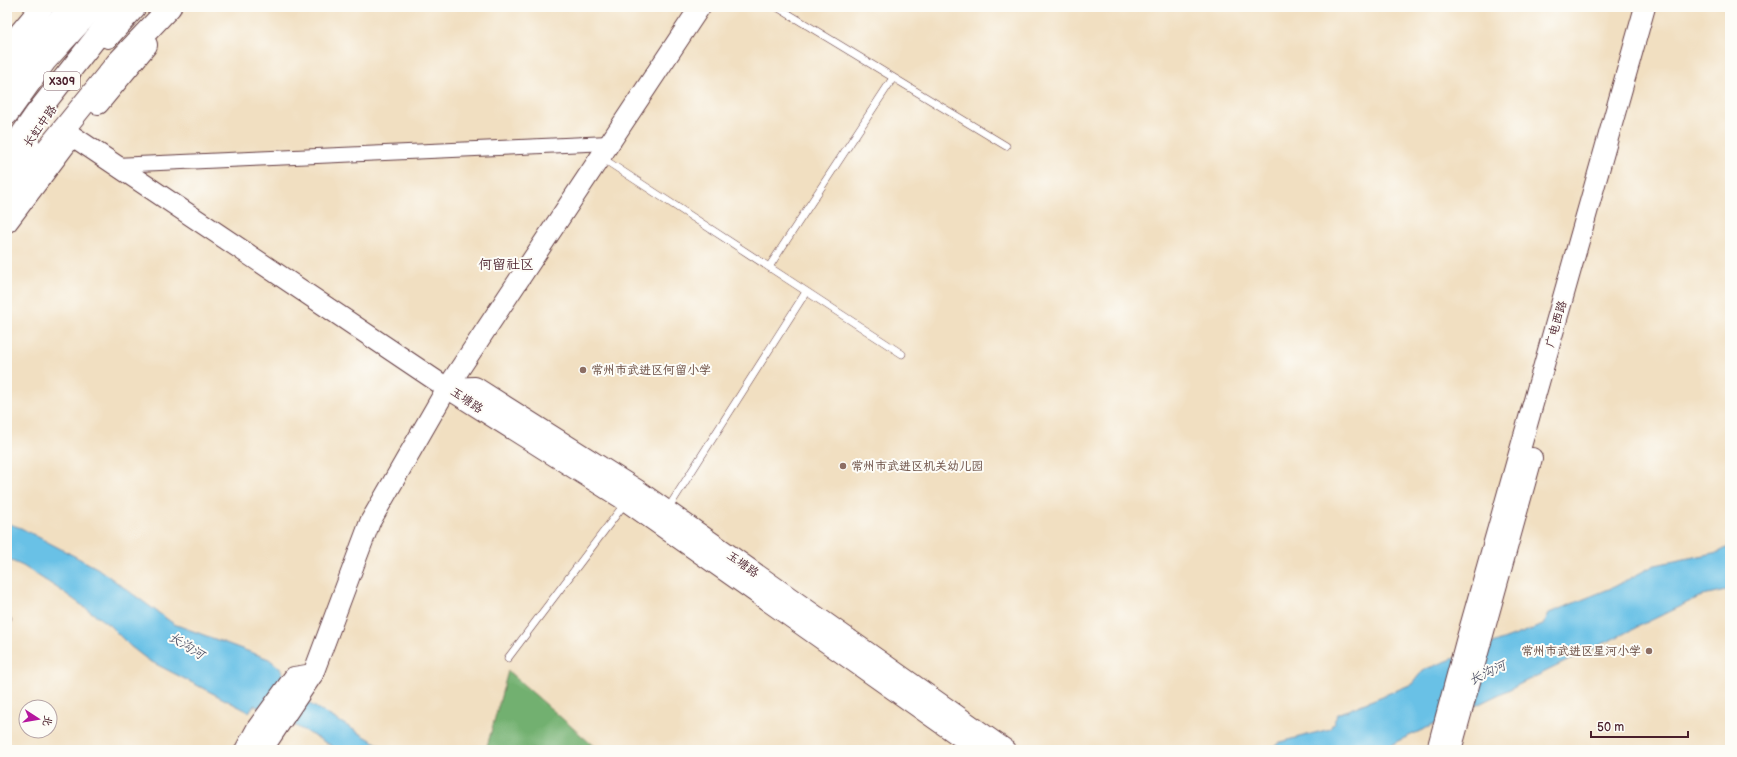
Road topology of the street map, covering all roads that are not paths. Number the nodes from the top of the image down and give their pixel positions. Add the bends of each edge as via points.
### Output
1 (42, 7) edge
2 (71, 7) edge
3 (81, 7) edge
4 (94, 7) edge
5 (120, 7) edge
6 (135, 7) edge
7 (170, 7) edge
8 (180, 7) edge
9 (700, 7) edge
10 (777, 7) edge
11 (1645, 7) edge
12 (1658, 7) edge
13 (7, 49) edge
14 (893, 78) junction
15 (7, 82) edge
16 (7, 98) edge
17 (7, 114) edge
18 (71, 135) junction
19 (1006, 146) dead end
20 (604, 150) junction
21 (7, 156) edge
22 (115, 165) junction
23 (7, 172) edge
24 (7, 204) edge
25 (7, 222) edge
26 (769, 267) junction
27 (806, 292) junction
28 (902, 354) dead end
29 (447, 388) junction
30 (631, 495) junction
31 (663, 517) junction
32 (1474, 640) junction
33 (508, 658) dead end
34 (271, 722) junction
35 (1446, 736) edge
36 (245, 750) edge
37 (262, 750) edge
38 (979, 750) edge
39 (1006, 750) edge
40 (1451, 750) edge

1 - 13 main road
2 - 15 main road via 23,60
3 - 16 main road via 32,62
4 - 17 main road, X309 via 45,61
5 - 21 main road, X309 via 36,114
6 - 23 main road, 长虹中路 via 82,66
7 - 24 main road via 117,63 28,173
8 - 18 main road
9 - 20 street
10 - 14 lane
11 - 32 street, 广电西路
12 - 32 street, 广电西路
14 - 19 lane
14 - 26 lane
18 - 22 street, 玉塘路
18 - 25 main road
20 - 22 street
20 - 26 lane
20 - 29 street
22 - 29 street, 玉塘路
26 - 27 lane
27 - 28 lane
27 - 31 lane
29 - 30 street, 玉塘路
29 - 34 street via 370,522 313,674 295,684
30 - 31 street, 玉塘路
30 - 33 lane
31 - 38 street, 玉塘路
31 - 39 street, 玉塘路
32 - 35 street
34 - 36 street
34 - 37 street
35 - 40 street

